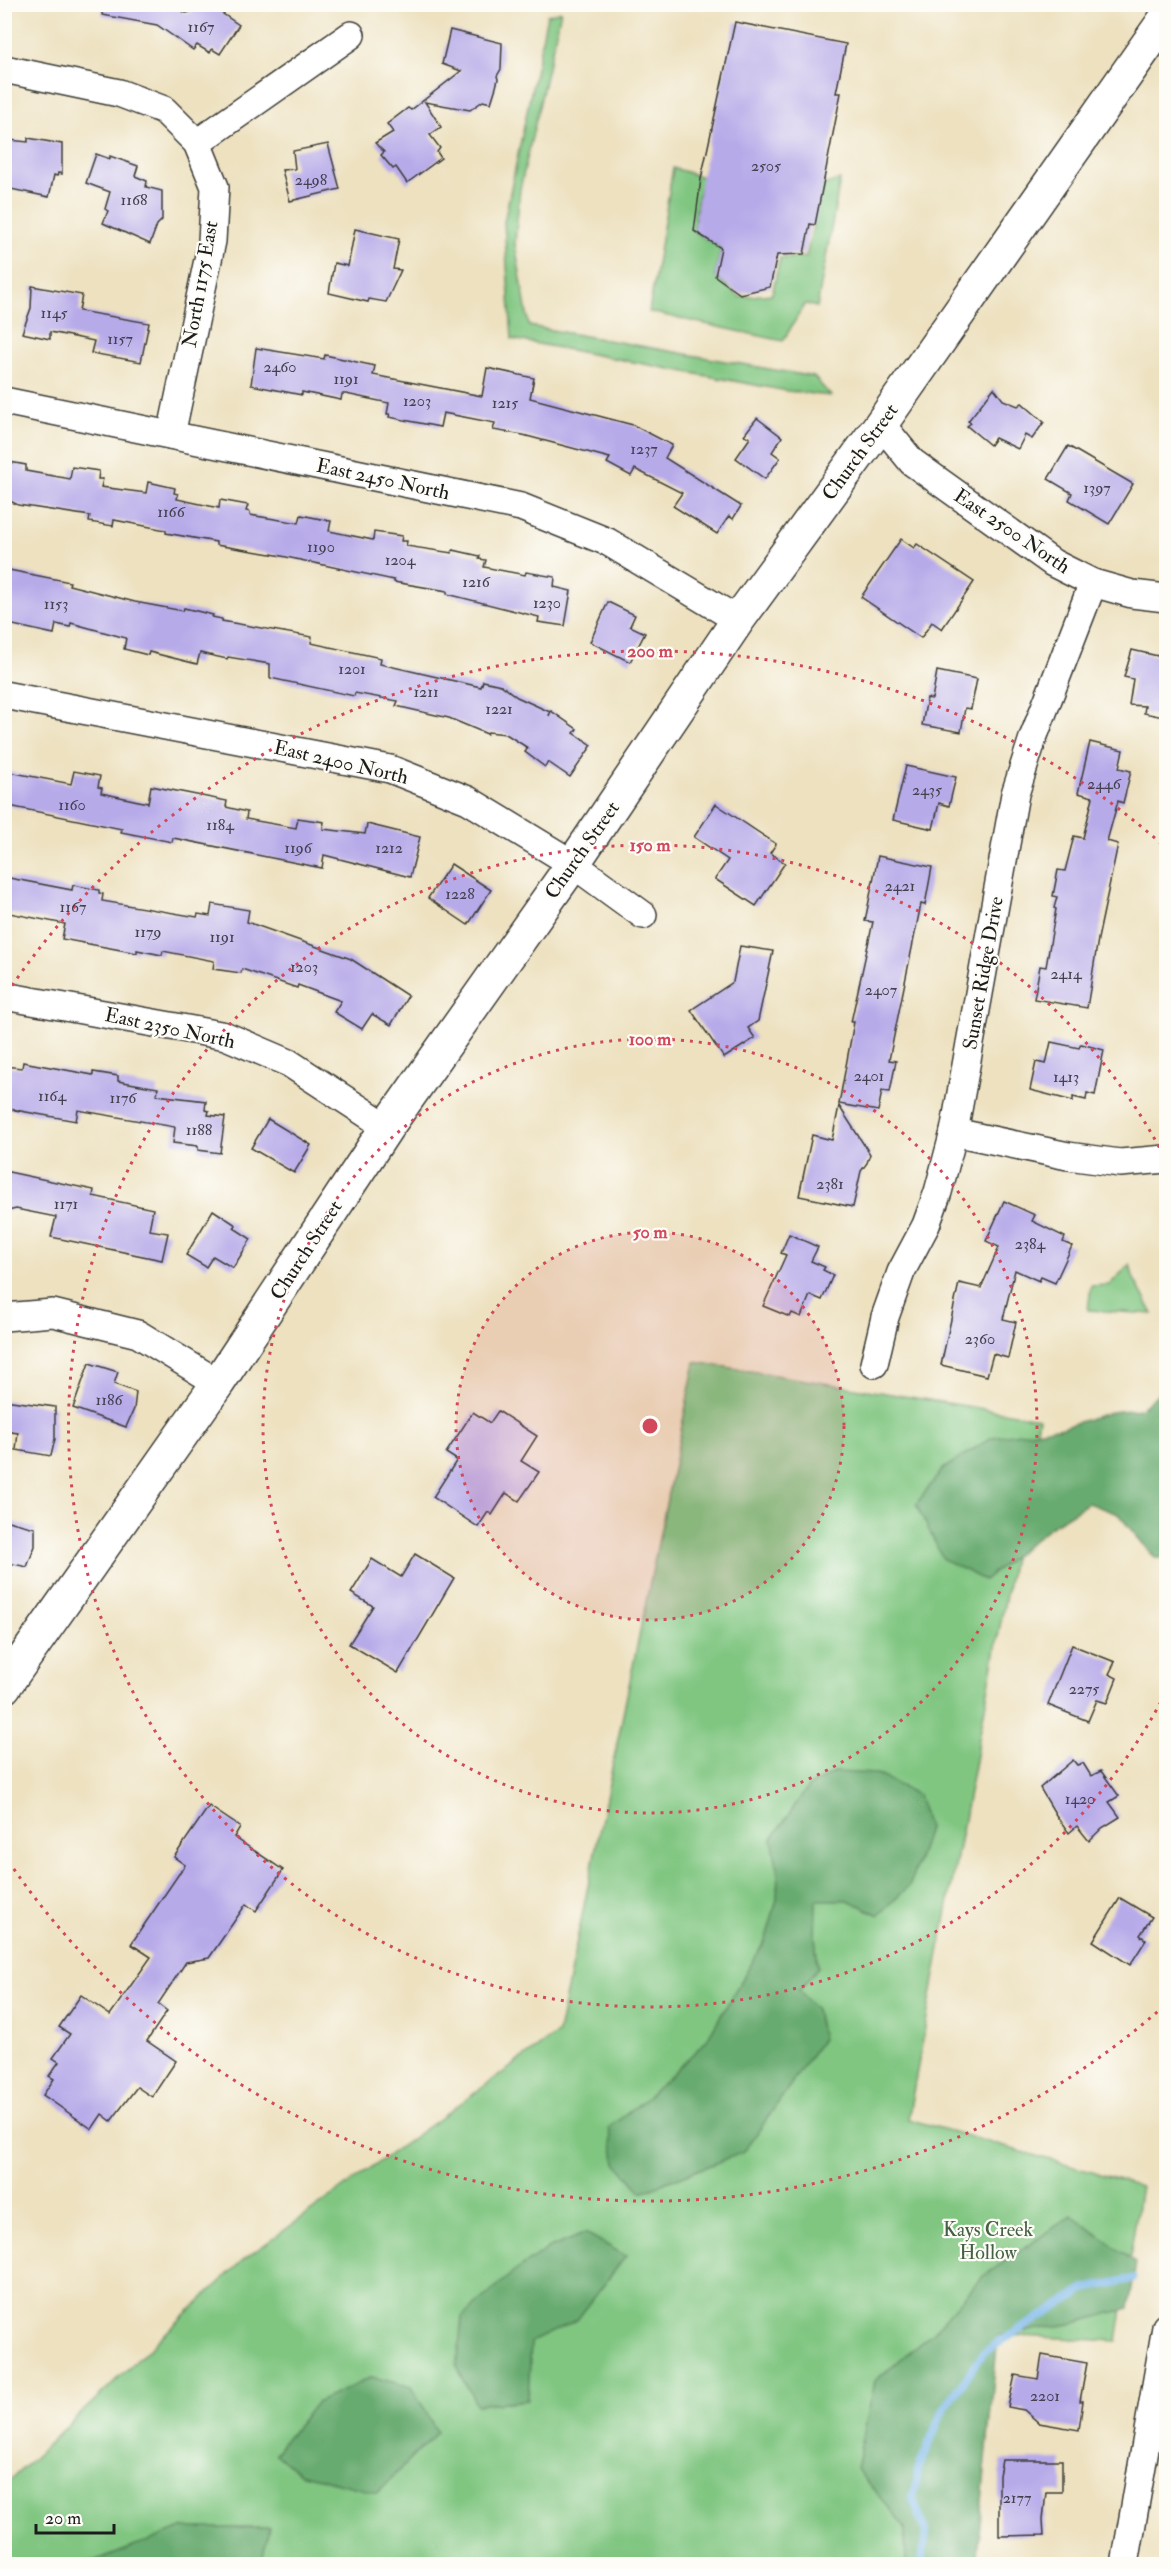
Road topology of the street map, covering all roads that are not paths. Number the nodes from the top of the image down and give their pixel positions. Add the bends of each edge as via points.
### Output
1 (1167, 18) edge
2 (351, 35) dead end
3 (4, 69) edge
4 (197, 143) junction
5 (4, 401) edge
6 (881, 424) junction
7 (171, 435) junction
8 (1093, 583) junction
9 (1167, 598) edge
10 (738, 620) junction
11 (4, 695) edge
12 (573, 864) junction
13 (643, 915) dead end
14 (4, 996) edge
15 (387, 1126) junction
16 (954, 1132) junction
17 (1167, 1159) edge
18 (4, 1317) edge
19 (874, 1364) dead end
20 (218, 1383) junction
21 (4, 1687) edge
22 (1167, 2327) edge
23 (1159, 2416) edge
24 (1125, 2565) edge

1 - 6 street, Church Street
2 - 4 street
3 - 4 street via 119,93 164,110
4 - 7 street, North 1175 East via 215,187 212,242
5 - 7 street, East 2450 North
6 - 8 street, East 2500 North via 912,462 1053,563
6 - 10 street, Church Street
7 - 10 street, East 2450 North via 521,507 608,542
8 - 9 street, East 2500 North via 1132,594
8 - 16 street, Sunset Ridge Drive via 1015,794
10 - 12 street, Church Street
11 - 12 street, East 2400 North via 390,769 468,800
12 - 13 street, East 2400 North
12 - 15 street, Church Street
14 - 15 street, East 2350 North via 226,1036 289,1063
15 - 20 street, Church Street
16 - 17 street via 1078,1158 1120,1162
16 - 19 street, Sunset Ridge Drive via 926,1226 901,1272 885,1317
18 - 20 street via 53,1313 138,1334
20 - 21 street, Church Street
22 - 23 street
23 - 24 street

